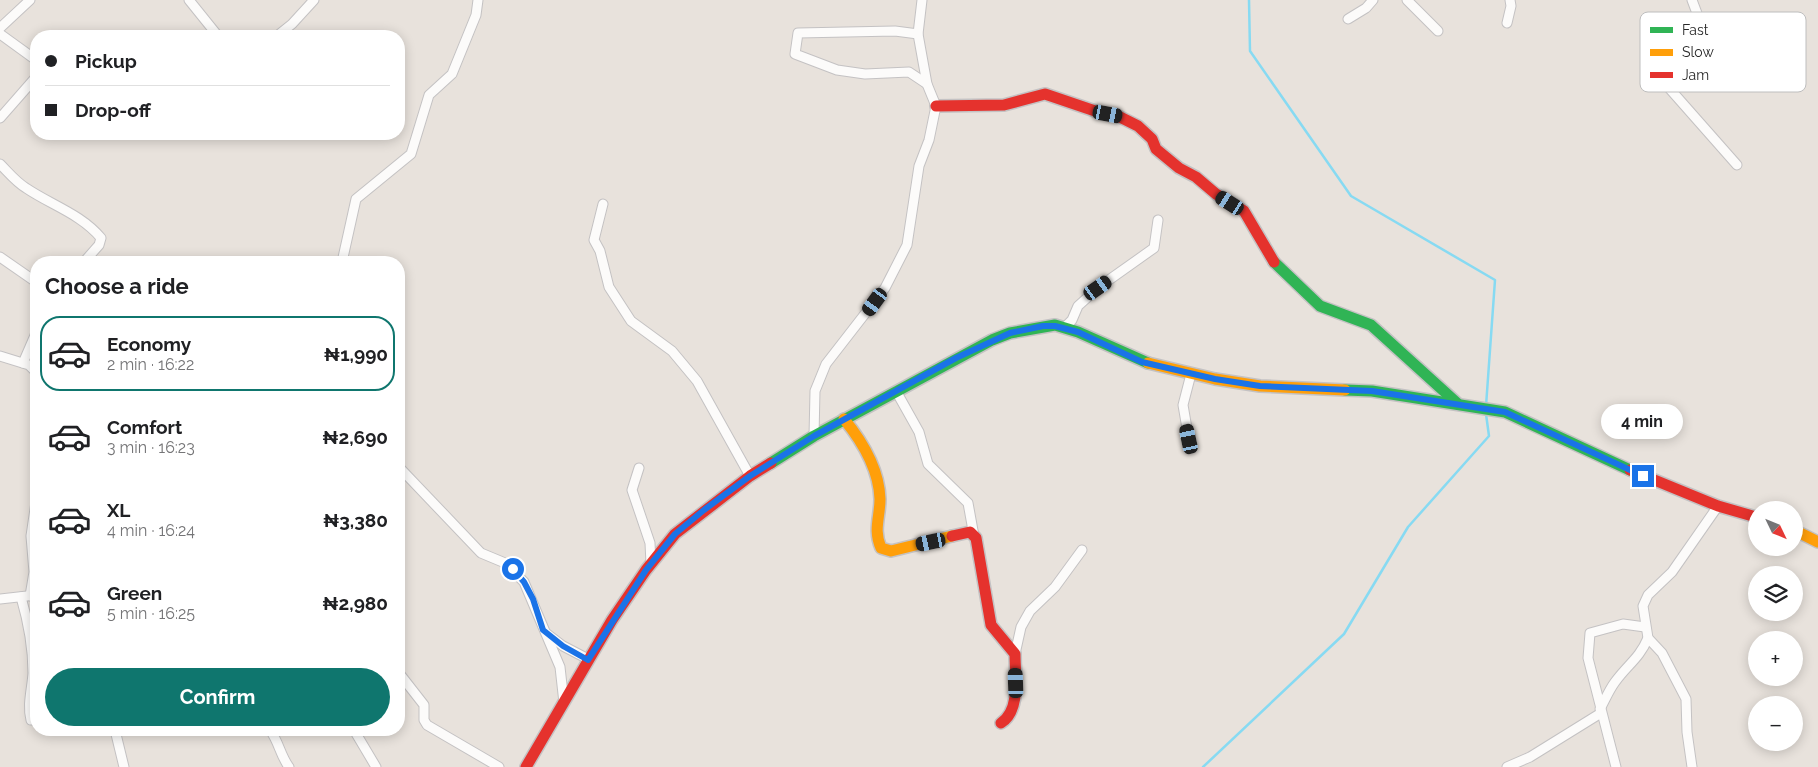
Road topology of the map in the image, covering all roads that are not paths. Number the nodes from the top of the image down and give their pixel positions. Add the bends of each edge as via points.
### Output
1 (30, 0) edge
2 (189, 0) edge
3 (314, 0) edge
4 (478, 0) edge
5 (922, 0) edge
6 (1373, 0) edge
7 (1406, 0) edge
8 (1510, 0) edge
9 (1692, 0) edge
10 (1696, 12) edge
11 (1348, 19) dead end
12 (1507, 22) dead end
13 (0, 28) edge
14 (213, 30) edge
15 (284, 30) edge
16 (1438, 31) dead end
17 (0, 34) edge
18 (918, 34) junction
19 (30, 56) edge
20 (30, 84) edge
21 (927, 84) junction
22 (1673, 92) edge
23 (936, 106) junction
24 (0, 118) edge
25 (0, 164) edge
26 (1737, 165) dead end
27 (603, 204) dead end
28 (1158, 220) dead end
29 (89, 256) edge
30 (343, 256) edge
31 (0, 257) edge
32 (30, 278) edge
33 (1064, 328) junction
34 (30, 347) edge
35 (0, 356) edge
36 (23, 363) junction
37 (30, 368) edge
38 (1191, 374) junction
39 (896, 391) junction
40 (1457, 403) junction
41 (844, 419) junction
42 (814, 436) junction
43 (1190, 446) dead end
44 (639, 468) dead end
45 (405, 473) edge
46 (750, 476) junction
47 (1718, 506) junction
48 (1748, 515) edge
49 (1803, 534) edge
50 (974, 536) junction
51 (1818, 542) edge
52 (1082, 550) dead end
53 (651, 564) junction
54 (29, 596) edge
55 (0, 599) edge
56 (1644, 627) junction
57 (543, 630) junction
58 (1648, 638) junction
59 (30, 640) edge
60 (1015, 654) junction
61 (588, 660) junction
62 (405, 681) edge
63 (30, 702) edge
64 (564, 704) junction
65 (1600, 711) junction
66 (30, 716) edge
67 (1001, 722) dead end
68 (116, 736) edge
69 (274, 736) edge
70 (358, 736) edge
71 (124, 767) edge
72 (289, 767) edge
73 (376, 767) edge
74 (499, 767) edge
75 (526, 767) edge
76 (1507, 767) edge
77 (1616, 767) edge
78 (1692, 767) edge

1 - 13 street
2 - 14 street
3 - 15 street
4 - 30 street via 476,15 452,74 429,95 411,154 356,199
5 - 18 street
6 - 11 street
7 - 16 street
8 - 12 street
9 - 10 street
17 - 19 street
18 - 21 street
18 - 21 street via 895,31 798,33 795,54 837,70 865,74 909,72
20 - 24 street
21 - 23 street
22 - 26 street
23 - 40 street via 1004,104 1045,94 1118,116 1138,126 1152,139 1156,149 1179,168 1244,211 1276,263 1320,306 1371,325
23 - 42 street via 929,140 919,166 908,245 885,288 826,364 815,391
25 - 29 street via 26,188 95,230 101,238
27 - 46 street via 594,240 609,287 631,321 672,351 697,381
28 - 33 street via 1154,248 1098,288 1078,306
31 - 32 street
33 - 38 street via 1142,362
33 - 39 street via 1043,326 1010,333
34 - 36 street
35 - 36 street
36 - 37 street
38 - 40 street via 1260,386 1372,391
38 - 43 street via 1183,405
39 - 41 street
39 - 50 street via 919,432 928,464 968,503
40 - 47 street via 1523,418 1643,476
41 - 42 street
41 - 50 street via 853,429 877,479 880,500 876,515 877,540 881,548 891,551 965,532
42 - 46 street
44 - 53 street via 632,490 650,543
45 - 57 street via 481,553 505,562 513,569 533,599
46 - 53 street via 675,534
47 - 48 street
47 - 56 street via 1672,572 1648,595 1643,606
49 - 51 street
50 - 60 street via 991,625
52 - 60 street via 1055,587 1030,611
53 - 61 street
54 - 55 street
54 - 59 street
56 - 58 street
56 - 65 street via 1623,624 1590,633 1588,658
57 - 61 street
57 - 64 street via 560,667
58 - 65 street via 1640,655 1613,684
58 - 78 street via 1662,653 1686,699
60 - 67 street via 1014,706 1010,717
61 - 64 street
62 - 74 street via 424,705 427,725
63 - 66 street
64 - 75 street
65 - 76 street via 1530,757
65 - 77 street
68 - 71 street
69 - 72 street
70 - 73 street

